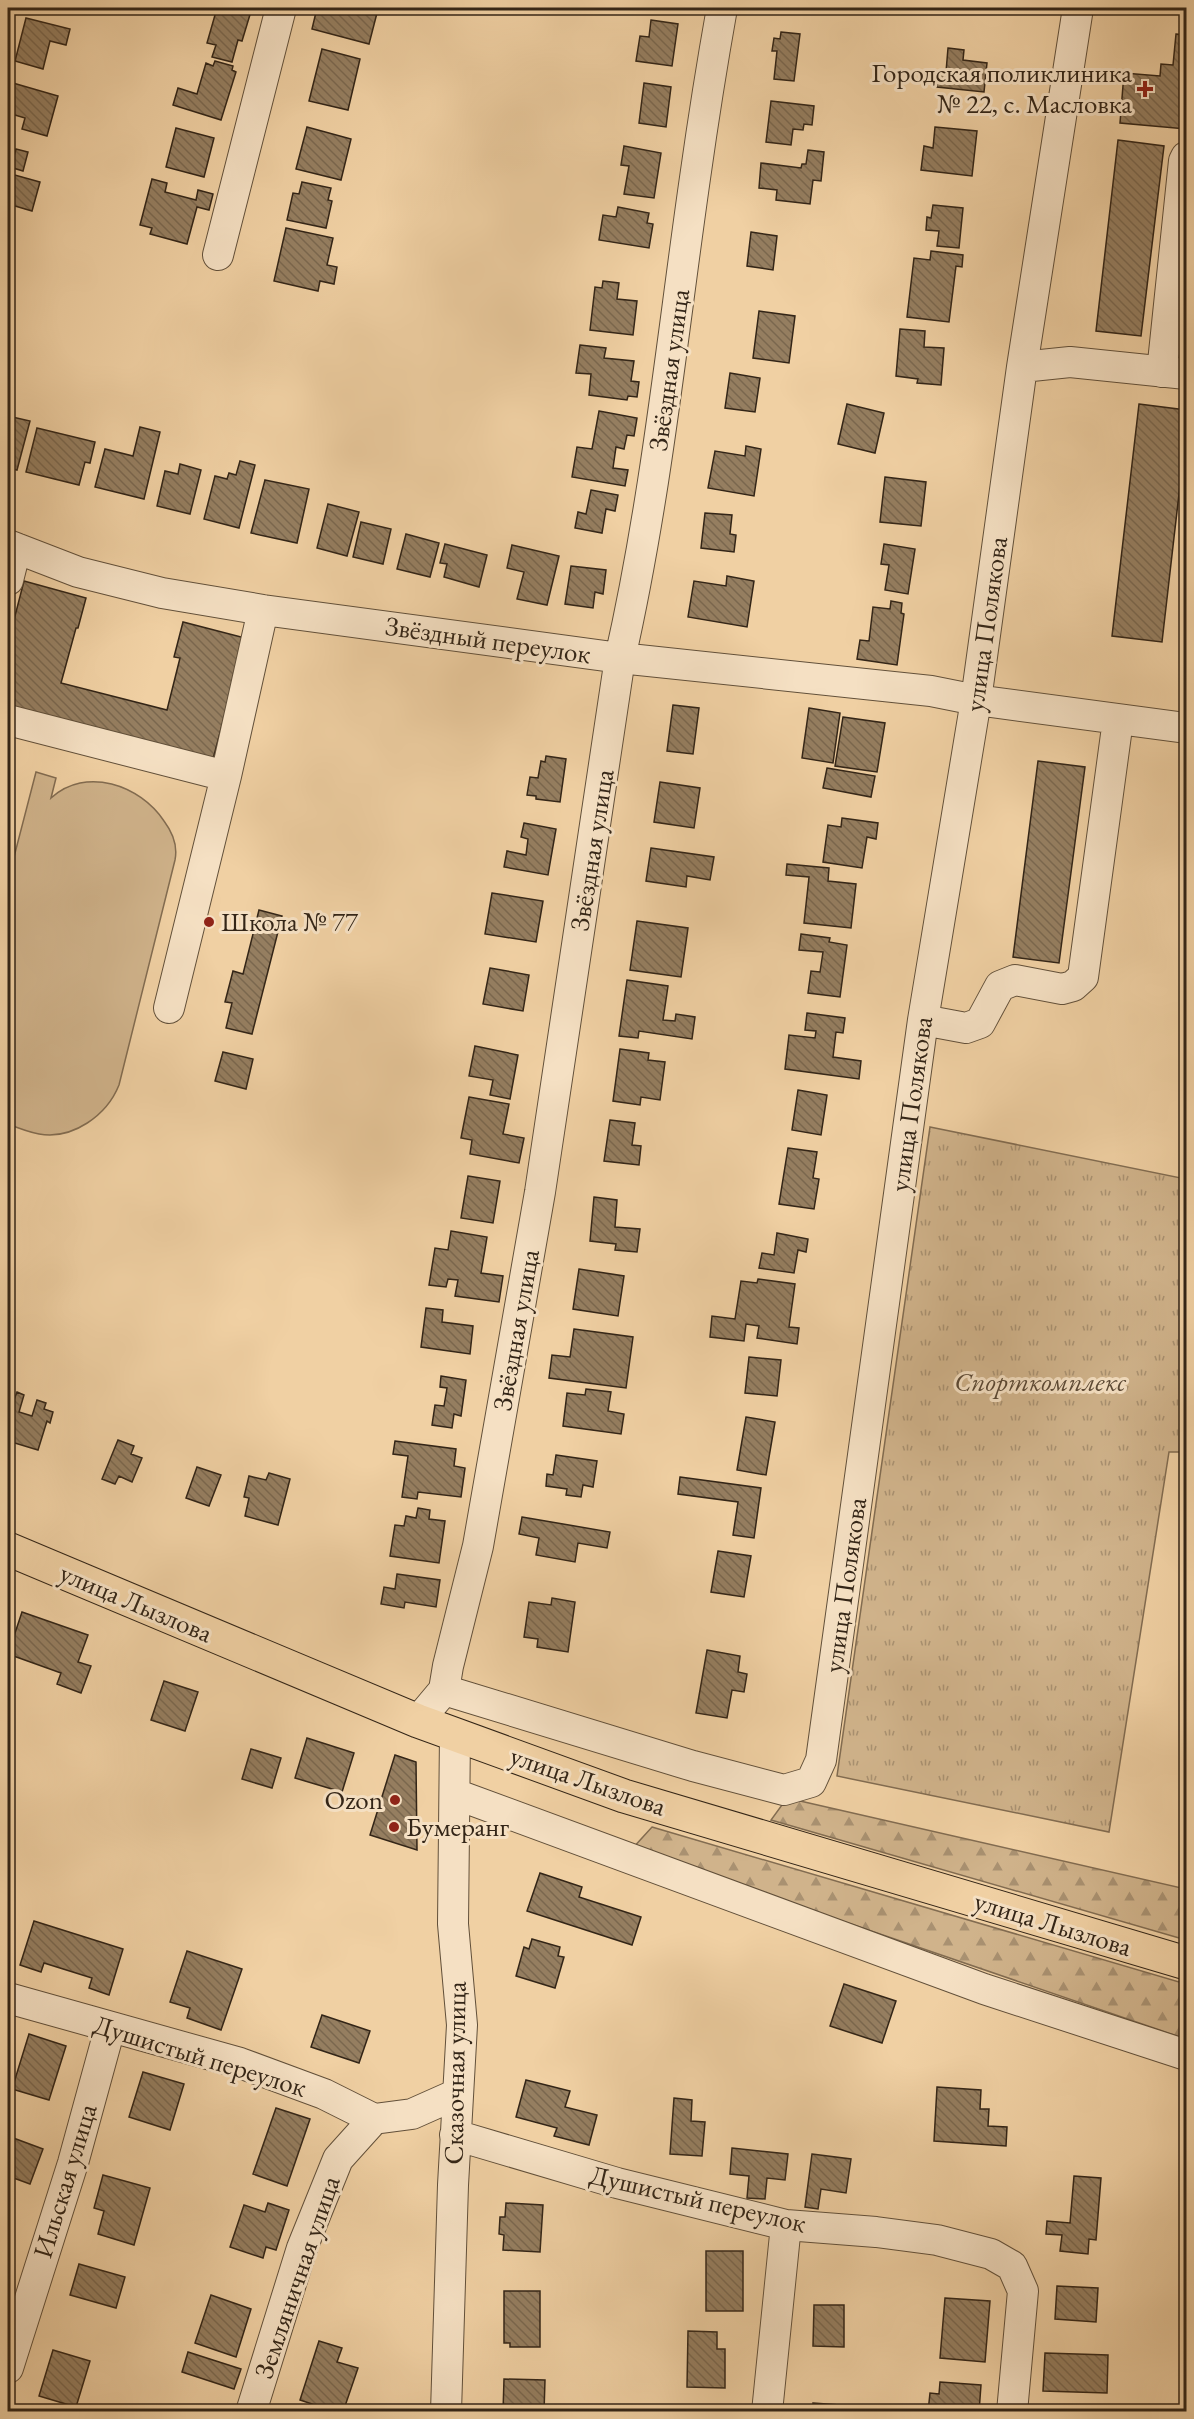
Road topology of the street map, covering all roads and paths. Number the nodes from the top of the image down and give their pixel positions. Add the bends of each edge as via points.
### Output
1 (280, 8) edge
2 (722, 8) edge
3 (1078, 8) edge
4 (1186, 157) edge
5 (218, 255) dead end
6 (1022, 367) junction
7 (1174, 373) edge
8 (12, 546) edge
9 (8, 580) edge
10 (263, 610) junction
11 (620, 658) junction
12 (976, 700) junction
13 (8, 720) edge
14 (1118, 720) junction
15 (1186, 728) edge
16 (226, 776) junction
17 (169, 1008) dead end
18 (923, 1020) junction
19 (8, 1549) edge
20 (444, 1690) junction
21 (418, 1721) junction
22 (456, 1735) junction
23 (456, 1794) junction
24 (1186, 1963) edge
25 (8, 1998) edge
26 (110, 2028) junction
27 (1186, 2055) edge
28 (457, 2094) junction
29 (374, 2119) junction
30 (456, 2135) junction
31 (786, 2225) junction
32 (8, 2368) edge
33 (251, 2412) edge
34 (446, 2412) edge
35 (767, 2412) edge
36 (1012, 2412) edge

1 - 5 street
2 - 11 street, Звёздная улица via 672,360
3 - 6 street, улица Полякова
4 - 7 street
6 - 7 street via 1070,362
6 - 12 street, улица Полякова
8 - 9 street
8 - 10 street, Звёздный переулок via 78,572 162,593
10 - 11 street, Звёздный переулок
10 - 16 street
11 - 12 street, Звёздный переулок via 932,691
11 - 20 street, Звёздная улица via 540,1192 478,1546
12 - 14 street, Звёздный переулок
12 - 18 street, улица Полякова
13 - 16 street
14 - 15 street, Звёздный переулок
14 - 18 street via 1083,977 1062,989 1015,980 1000,986 980,1023 966,1028
16 - 17 street
18 - 20 street, улица Полякова via 821,1760 811,1782 784,1790
19 - 21 main road, улица Лызлова
20 - 21 street
21 - 22 main road, улица Лызлова
22 - 23 street, Сказочная улица
22 - 24 main road, улица Лызлова via 624,1796
23 - 27 street via 984,1989
23 - 28 street, Сказочная улица via 453,1924 462,2025
25 - 26 street, Душистый переулок
26 - 29 street, Душистый переулок via 240,2063 324,2094
26 - 32 street, Ильская улица via 73,2163
28 - 29 street via 412,2114
28 - 30 street, Сказочная улица
29 - 33 street, Земляничная улица via 338,2159 302,2248
30 - 31 street, Душистый переулок via 617,2183
30 - 34 street, Сказочная улица
31 - 35 street
31 - 36 street, Душистый переулок via 937,2240 991,2254 1012,2266 1023,2291

